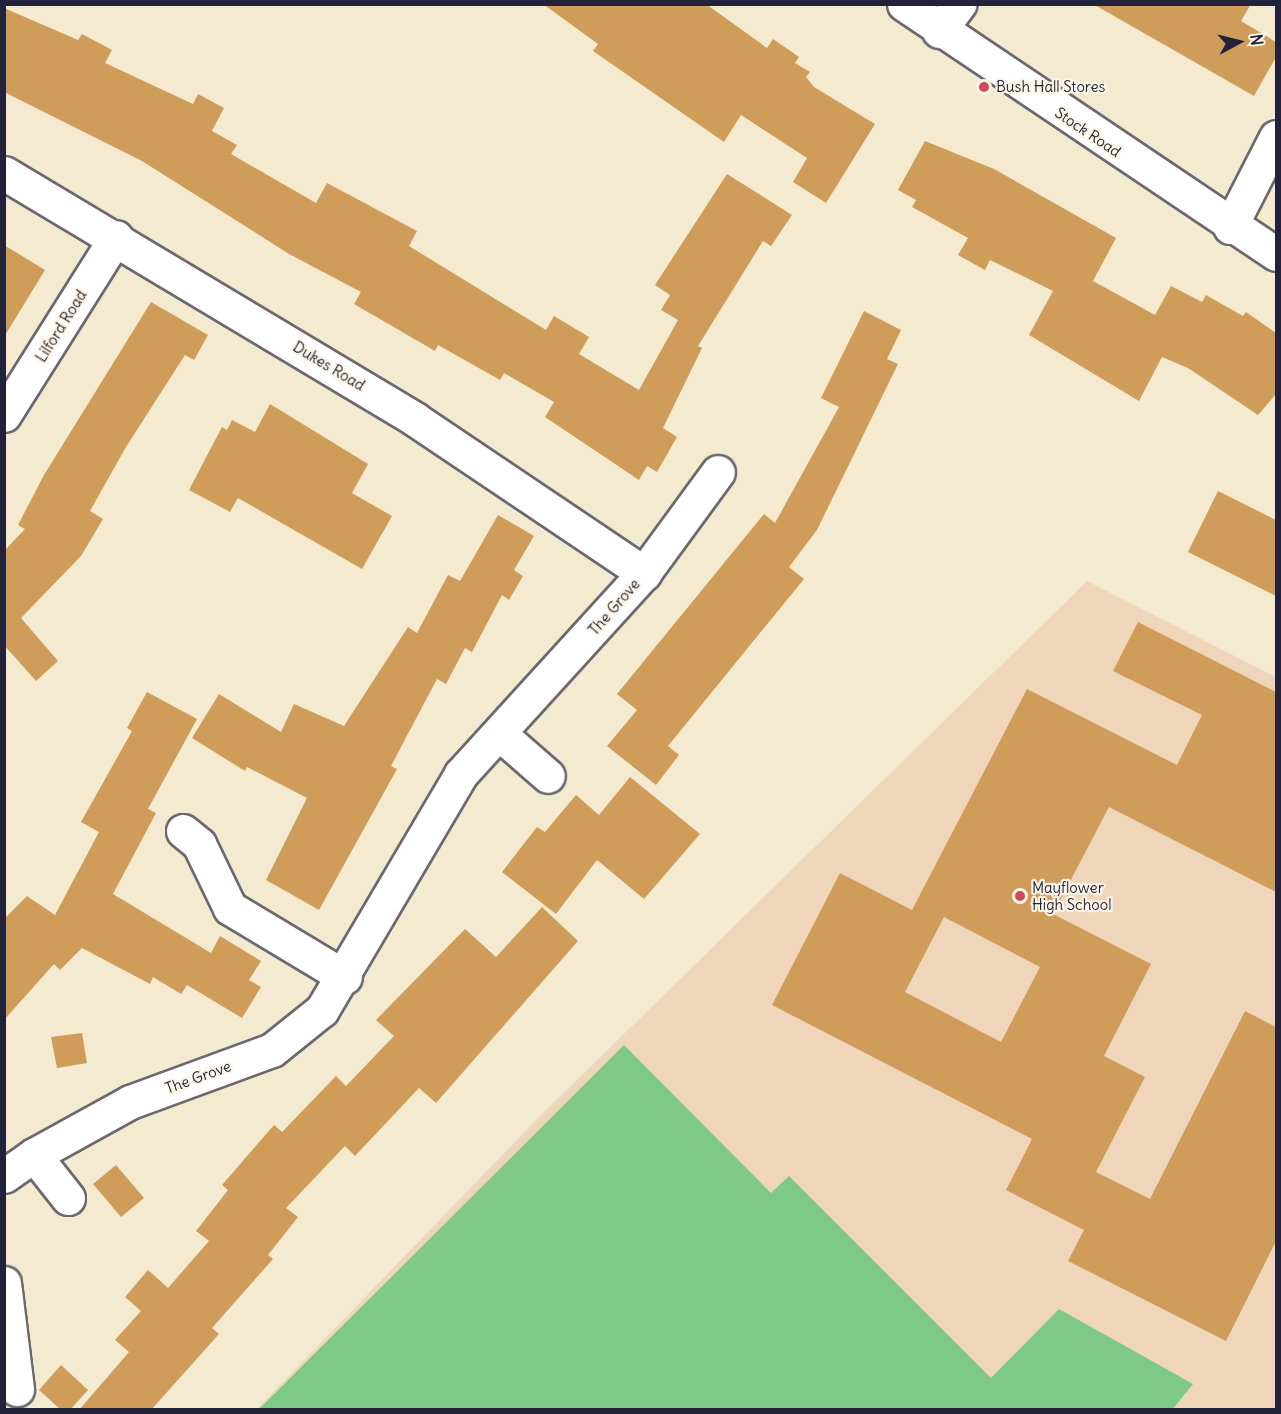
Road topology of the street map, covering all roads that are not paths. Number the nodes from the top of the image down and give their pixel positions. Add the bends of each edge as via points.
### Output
1 (904, 4) edge
2 (959, 4) edge
3 (939, 31) junction
4 (1276, 137) edge
5 (4, 173) edge
6 (1230, 227) junction
7 (116, 237) junction
8 (1276, 254) edge
9 (4, 415) edge
10 (718, 472) dead end
11 (644, 573) junction
12 (501, 735) junction
13 (548, 776) dead end
14 (183, 831) dead end
15 (345, 977) junction
16 (34, 1155) junction
17 (4, 1176) edge
18 (68, 1198) dead end
19 (4, 1284) edge
20 (17, 1389) dead end

1 - 3 street, Stock Road
2 - 3 street
3 - 6 street, Stock Road
4 - 6 street
5 - 7 street, Dukes Road
6 - 8 street, Stock Road
7 - 9 street, Lilford Road
7 - 11 street, Dukes Road via 416,420
10 - 11 street, The Grove
11 - 12 street, The Grove
12 - 13 street
12 - 15 street, The Grove via 461,774 436,810
14 - 15 street via 199,844 230,908
15 - 16 street, The Grove via 322,1010 272,1050 130,1102
16 - 17 street, The Grove
16 - 18 street
19 - 20 street

